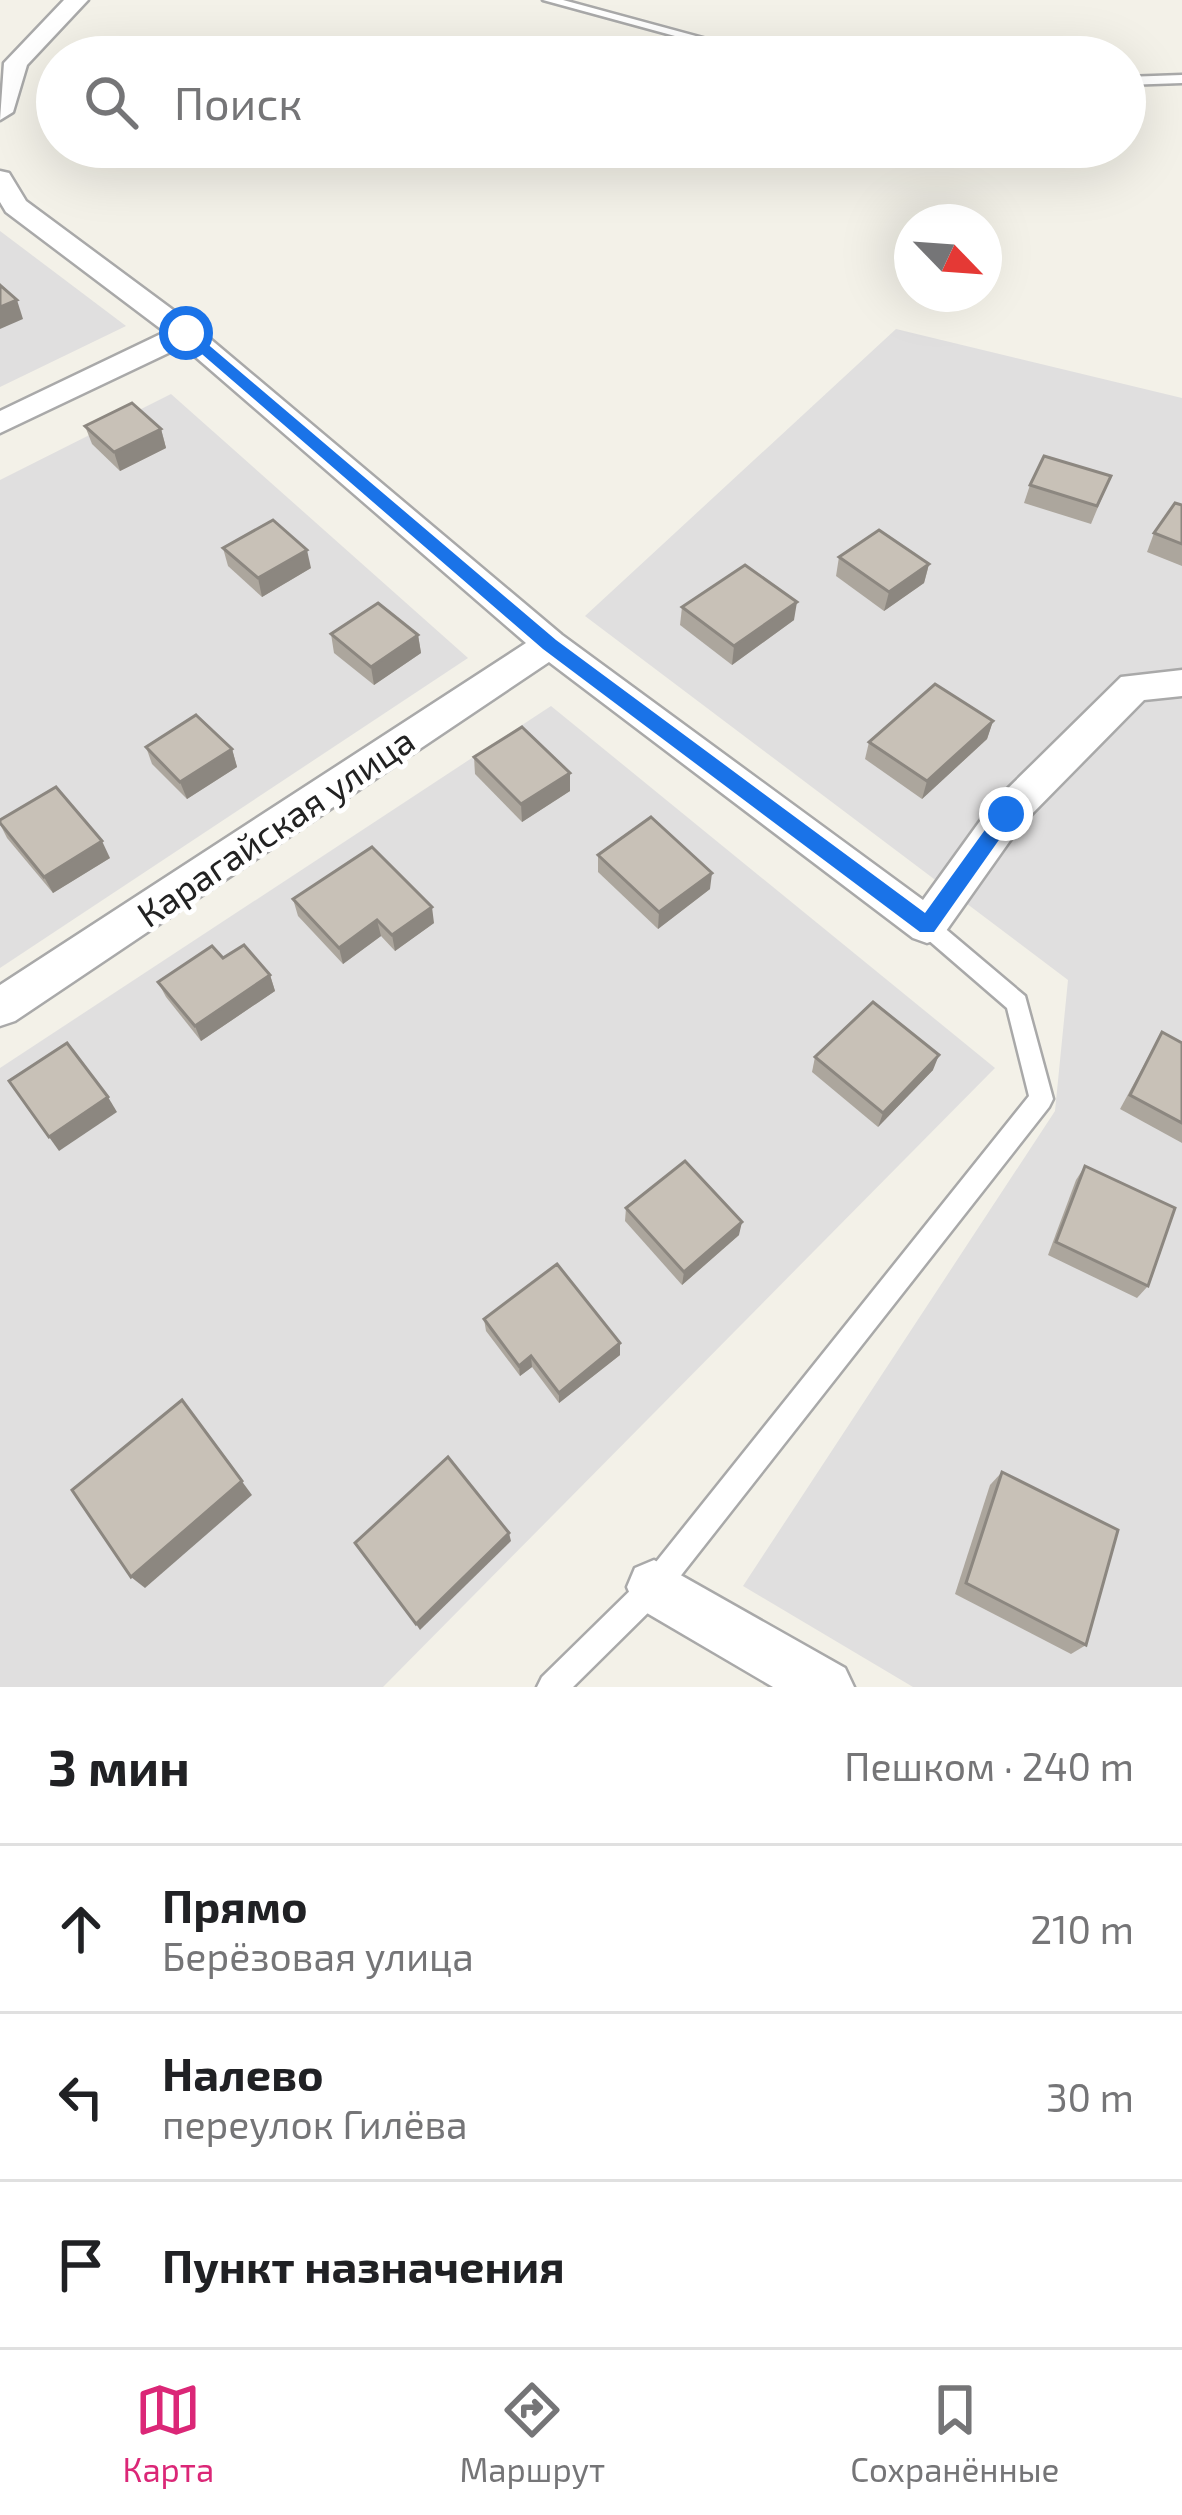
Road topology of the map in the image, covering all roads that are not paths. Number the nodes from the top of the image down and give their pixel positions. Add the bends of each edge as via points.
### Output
1 (77, 0) edge
2 (549, 0) edge
3 (42, 36) edge
4 (687, 36) edge
5 (36, 42) edge
6 (1182, 79) edge
7 (1146, 80) edge
8 (0, 112) edge
9 (0, 179) edge
10 (186, 333) junction
11 (0, 423) edge
12 (550, 644) junction
13 (1182, 683) edge
14 (927, 926) junction
15 (0, 1008) edge
16 (654, 1587) junction
17 (552, 1687) edge
18 (826, 1687) edge

1 - 3 street
2 - 4 lane
5 - 8 street via 16,63
6 - 7 lane
9 - 10 street via 16,206
10 - 11 street
10 - 12 street
12 - 14 street
12 - 15 street, Карагайская улица
13 - 14 street via 1134,687 1006,814
14 - 16 lane via 1017,1004 1041,1099
16 - 17 lane
16 - 18 street

